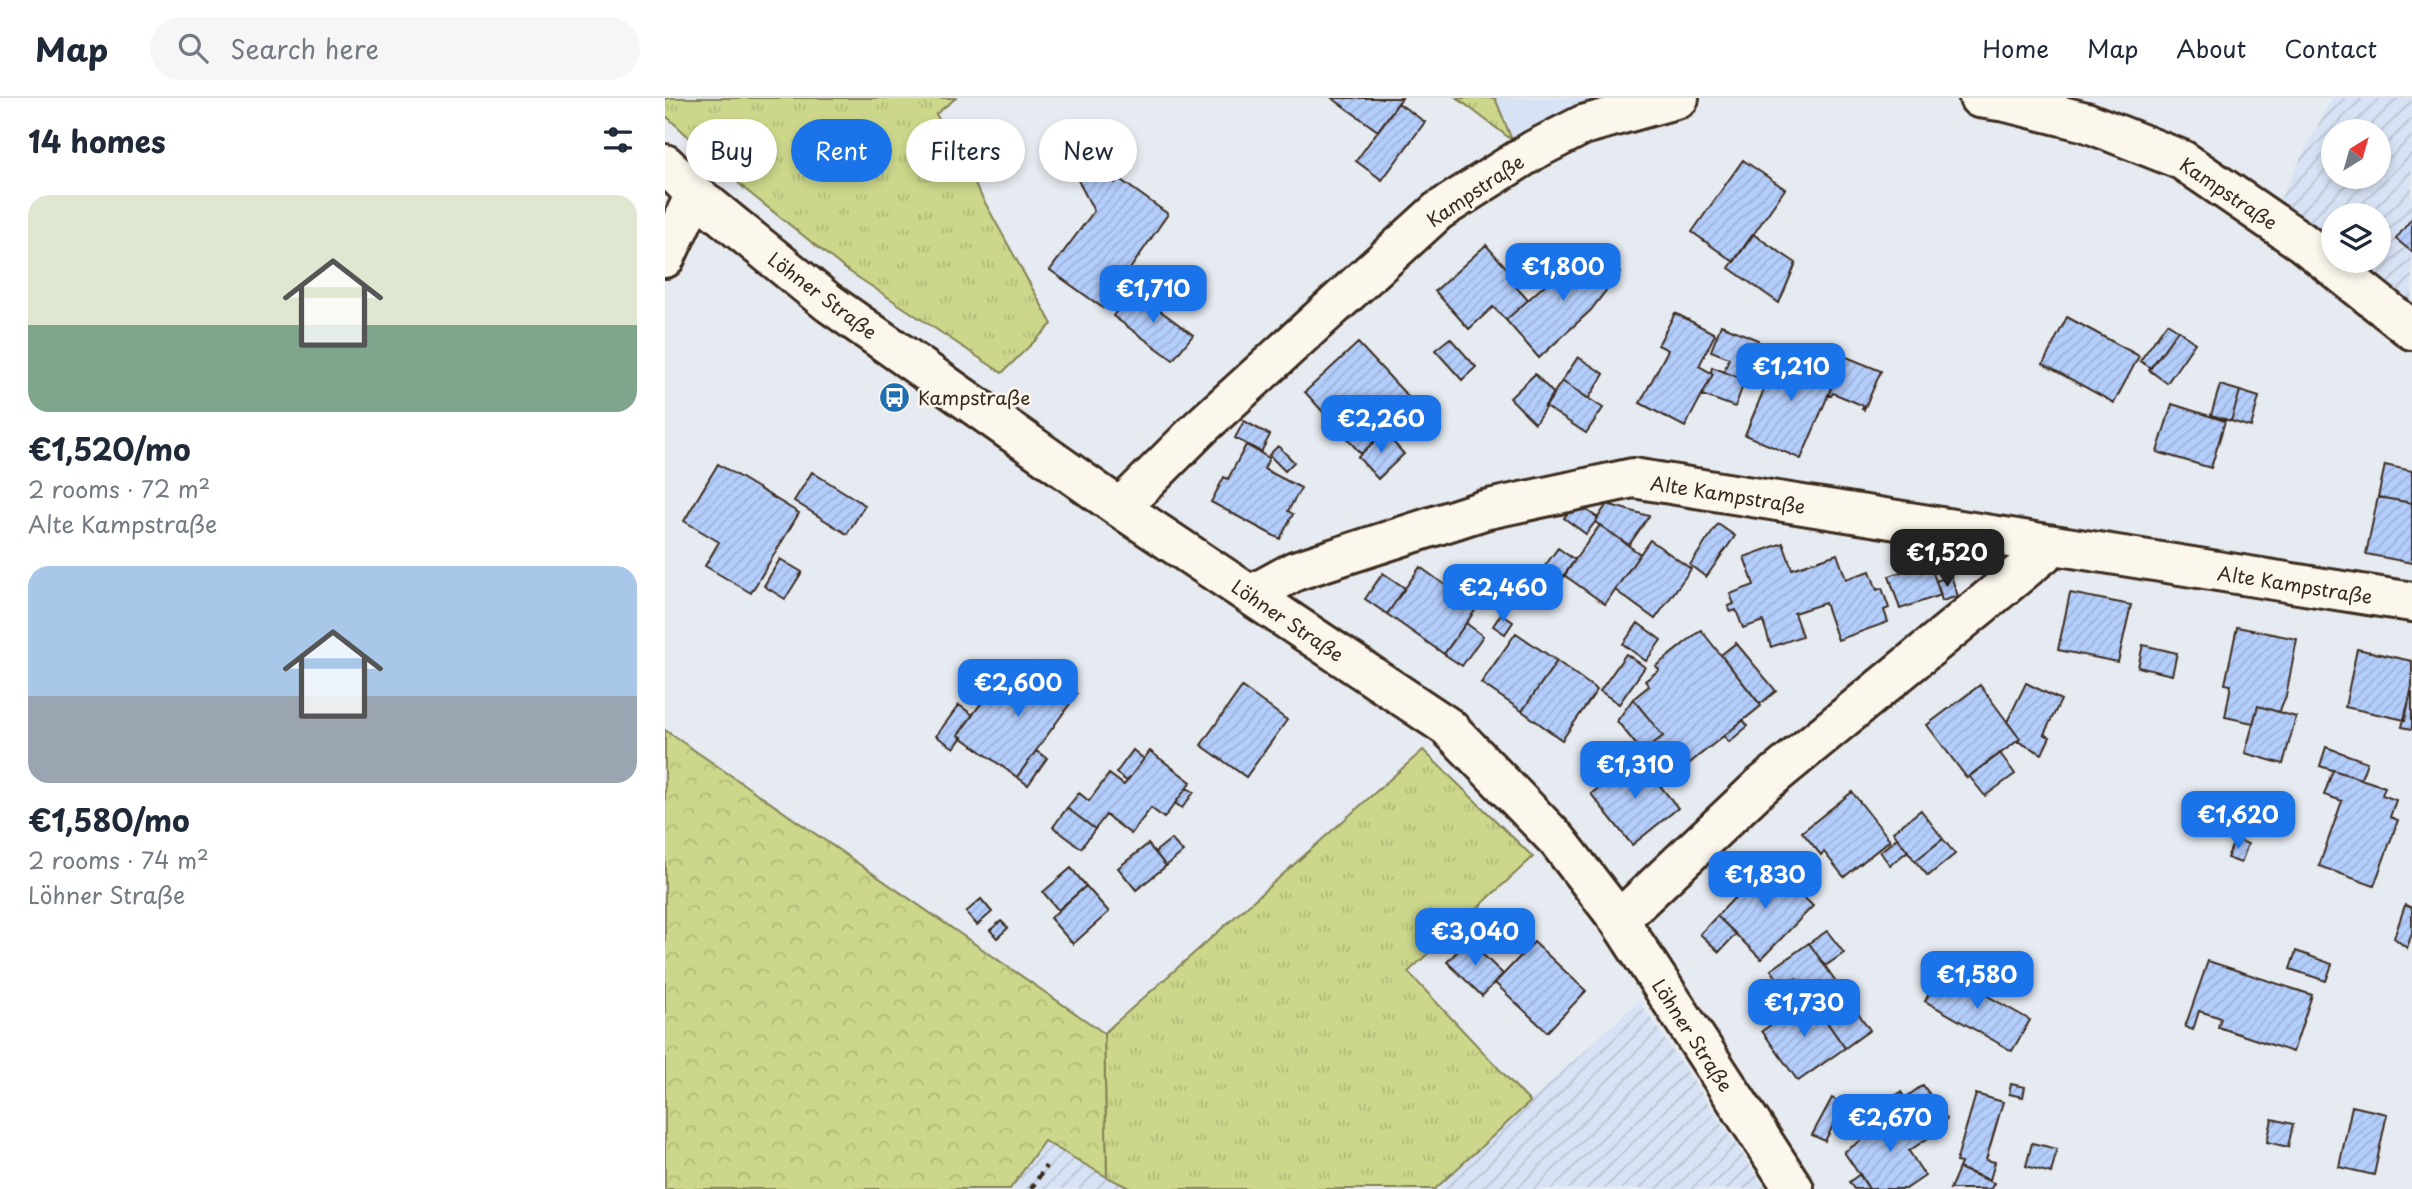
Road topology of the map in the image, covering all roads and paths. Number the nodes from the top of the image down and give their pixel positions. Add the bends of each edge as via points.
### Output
1 (1679, 98) edge
2 (1979, 98) edge
3 (665, 164) edge
4 (695, 194) junction
5 (665, 258) edge
6 (2412, 330) edge
7 (1120, 508) junction
8 (2053, 546) junction
9 (1251, 595) junction
10 (2412, 602) edge
11 (1619, 920) junction
12 (1046, 1166) dead end
13 (1031, 1189) edge
14 (1794, 1189) edge

1 - 7 street, Kampstraße via 1583,125 1437,211 1202,426
2 - 6 street, Kampstraße via 2086,122 2182,160 2301,242
3 - 4 street, Löhner Straße
4 - 5 street
4 - 7 street, Löhner Straße via 829,303
7 - 9 street, Löhner Straße
8 - 9 street, Alte Kampstraße via 1633,478 1484,510 1295,571
8 - 10 street, Alte Kampstraße
8 - 11 street via 1760,787
9 - 11 street, Löhner Straße via 1448,727 1558,841
11 - 14 street, Löhner Straße
12 - 13 path

